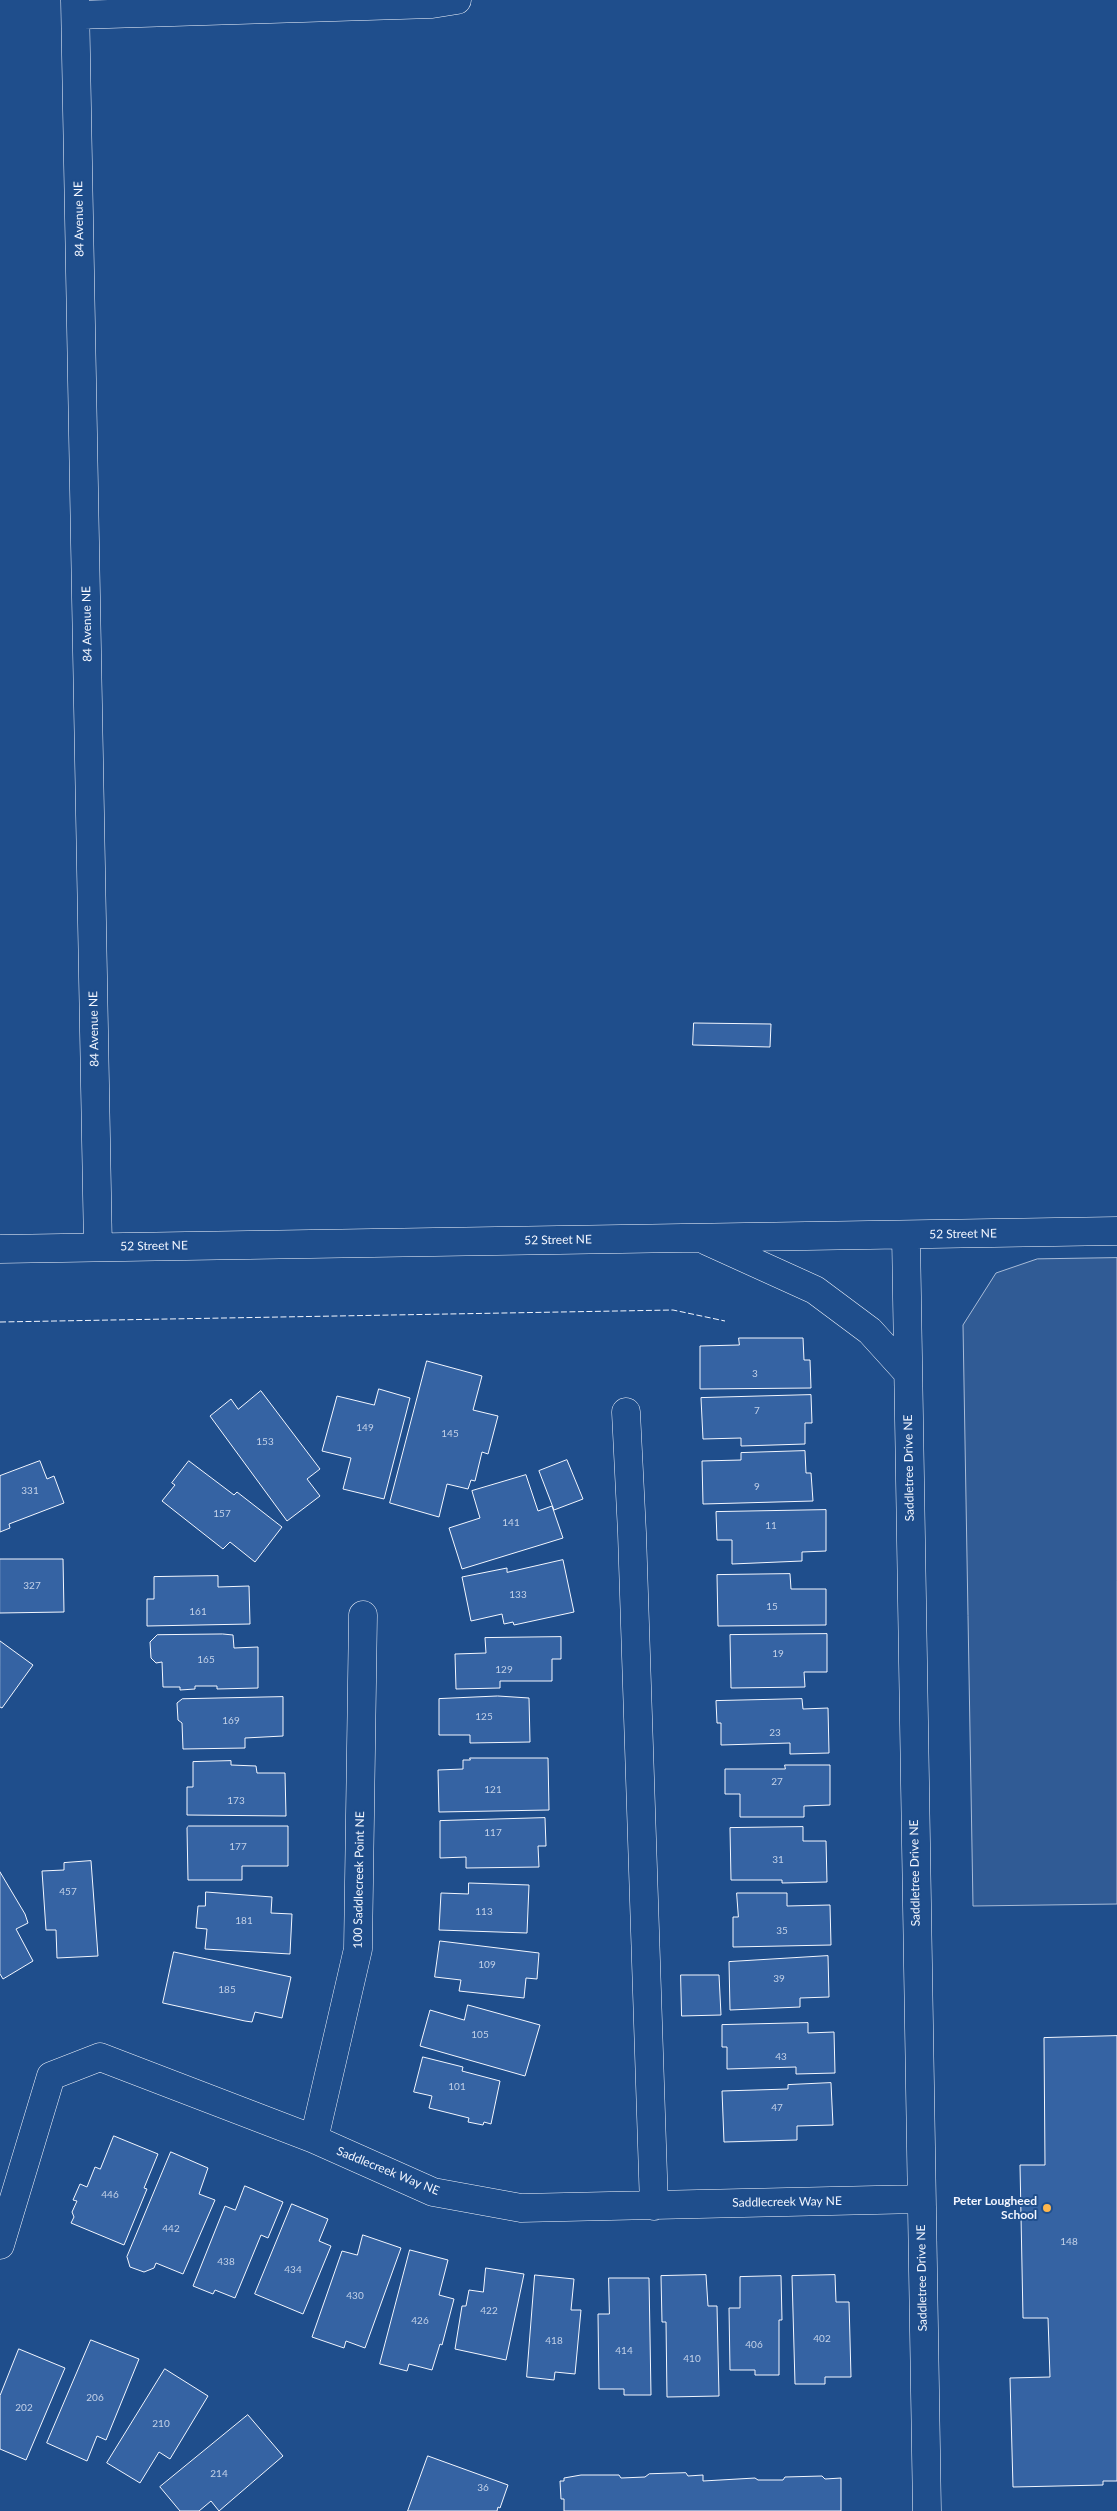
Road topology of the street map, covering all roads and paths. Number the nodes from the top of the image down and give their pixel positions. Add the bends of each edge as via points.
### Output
1 (457, 0) edge
2 (75, 8) edge
3 (1117, 1231) edge
4 (906, 1236) junction
5 (699, 1237) junction
6 (98, 1247) junction
7 (0, 1249) edge
8 (908, 1373) junction
9 (626, 1412) dead end
10 (363, 1615) dead end
11 (314, 2140) junction
12 (920, 2199) junction
13 (654, 2206) junction
14 (0, 2245) edge
15 (927, 2511) edge

1 - 2 street via 432,4
2 - 6 street, 84 Avenue NE
3 - 4 street, 52 Street NE
4 - 5 street, 52 Street NE
4 - 8 street, Saddletree Drive NE
5 - 6 street, 52 Street NE
5 - 8 street via 815,1290 870,1331
6 - 7 street, 52 Street NE
8 - 12 street, Saddletree Drive NE
9 - 13 street
10 - 11 street, 100 Saddlecreek Point NE via 358,1949
11 - 13 street, Saddlecreek Way NE via 433,2192 521,2208
11 - 14 street, Saddlecreek Way NE via 100,2057 51,2076
12 - 13 street, Saddlecreek Way NE
12 - 15 street, Saddletree Drive NE

